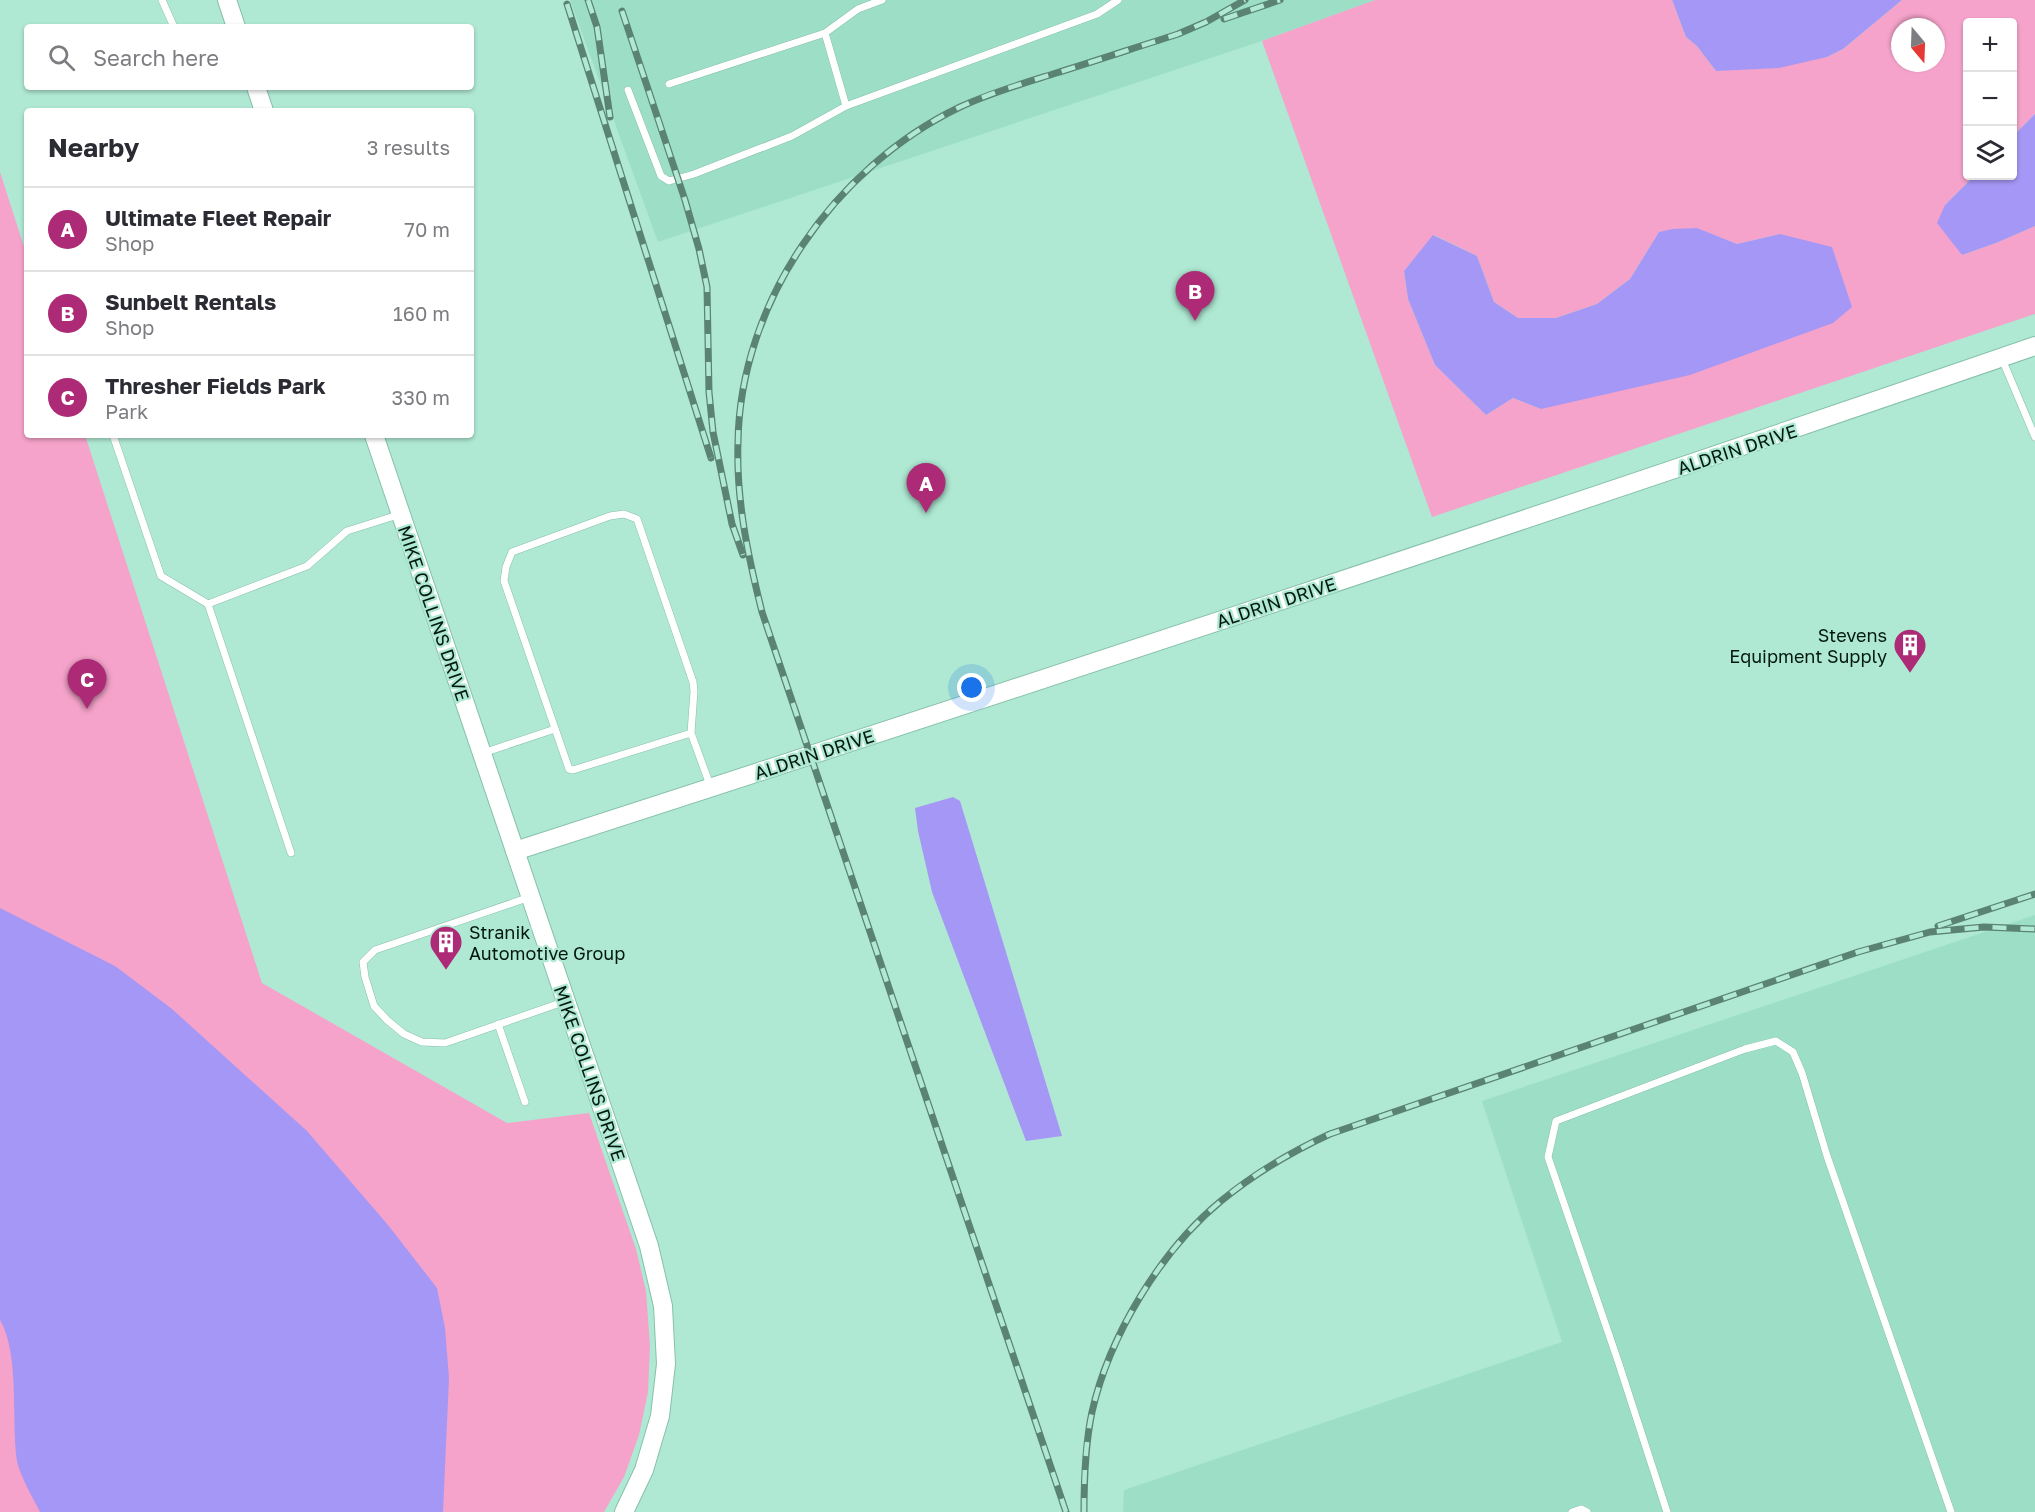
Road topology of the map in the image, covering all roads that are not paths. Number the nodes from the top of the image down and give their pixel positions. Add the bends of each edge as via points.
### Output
1 (162, 0) edge
2 (227, 0) edge
3 (882, 0) edge
4 (1118, 0) edge
5 (173, 24) edge
6 (235, 24) edge
7 (825, 33) junction
8 (669, 84) dead end
9 (257, 90) edge
10 (628, 90) dead end
11 (846, 106) junction
12 (263, 108) edge
13 (2035, 346) edge
14 (2002, 358) junction
15 (2035, 437) edge
16 (114, 438) edge
17 (375, 438) edge
18 (401, 514) junction
19 (208, 604) junction
20 (555, 729) junction
21 (691, 733) junction
22 (482, 754) junction
23 (711, 788) junction
24 (515, 851) junction
25 (291, 853) dead end
26 (530, 897) junction
27 (566, 1001) junction
28 (498, 1024) junction
29 (525, 1102) dead end
30 (624, 1512) edge
31 (1572, 1512) edge
32 (1587, 1512) edge
33 (1667, 1512) edge
34 (1951, 1512) edge

1 - 5 lane
2 - 6 street
3 - 7 lane via 858,9
4 - 11 lane via 1097,14
7 - 8 lane
7 - 11 lane
9 - 12 street
10 - 11 lane via 661,176 669,181 792,136
13 - 14 street, ALDRIN DRIVE
14 - 15 lane
14 - 23 street, ALDRIN DRIVE
16 - 19 lane via 161,576
17 - 18 street, MIKE COLLINS DRIVE
18 - 19 lane via 347,531 307,566
18 - 22 street, MIKE COLLINS DRIVE
19 - 25 lane
20 - 21 lane via 569,769 573,770
20 - 21 lane via 504,581 506,567 512,552 624,514 637,519 693,682
20 - 22 lane
21 - 23 lane
22 - 24 street, MIKE COLLINS DRIVE
23 - 24 street, ALDRIN DRIVE
24 - 26 street, MIKE COLLINS DRIVE
26 - 27 street, MIKE COLLINS DRIVE
26 - 28 lane via 375,950 363,963 374,1006 404,1034 422,1042 445,1043
27 - 28 lane
27 - 30 street, MIKE COLLINS DRIVE via 649,1246 663,1306 666,1364 660,1416 644,1470
28 - 29 lane
31 - 32 lane
33 - 34 lane via 1548,1157 1556,1122 1745,1049 1776,1041 1793,1052 1802,1073 1827,1156

